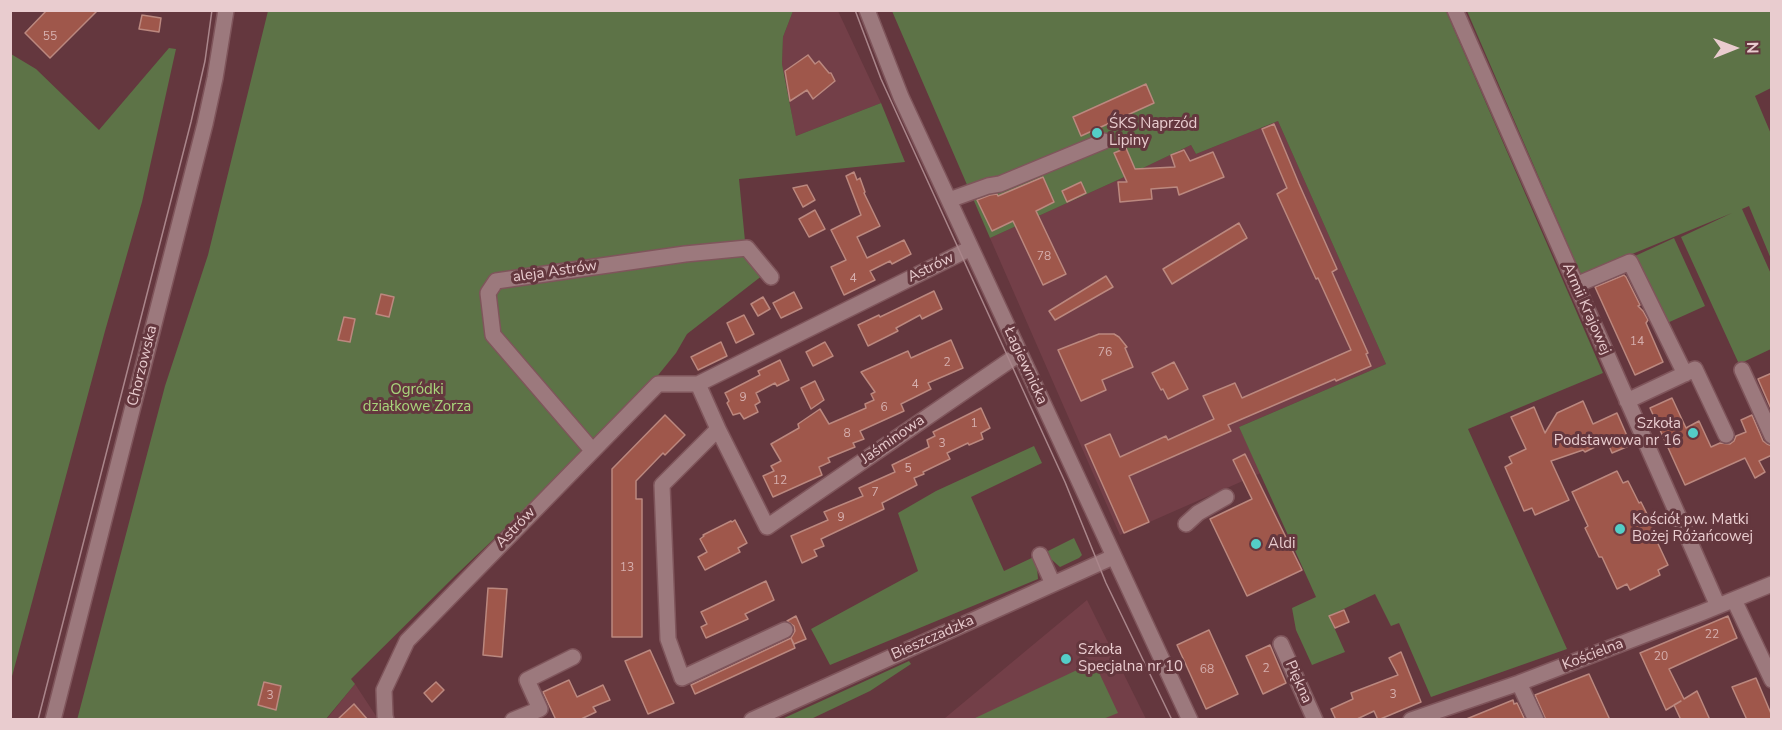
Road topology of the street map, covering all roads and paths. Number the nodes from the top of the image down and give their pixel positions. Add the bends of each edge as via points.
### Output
1 (226, 10) edge
2 (867, 10) edge
3 (1455, 10) edge
4 (1104, 141) dead end
5 (949, 200) junction
6 (971, 248) junction
7 (771, 277) dead end
8 (1576, 285) junction
9 (1019, 354) junction
10 (1742, 370) dead end
11 (1685, 374) junction
12 (698, 384) junction
13 (1628, 401) junction
14 (718, 429) junction
15 (1726, 435) dead end
16 (1772, 436) edge
17 (592, 450) junction
18 (1226, 497) dead end
19 (1186, 524) dead end
20 (1040, 555) dead end
21 (1113, 557) junction
22 (1053, 584) junction
23 (1772, 584) edge
24 (1734, 600) junction
25 (1718, 606) junction
26 (785, 630) dead end
27 (1281, 645) dead end
28 (573, 657) dead end
29 (1772, 680) edge
30 (1519, 683) junction
31 (53, 720) edge
32 (386, 720) edge
33 (513, 720) edge
34 (752, 720) edge
35 (1190, 720) edge
36 (1315, 720) edge
37 (1412, 720) edge
38 (1536, 720) edge

1 - 31 street, Chorzowska via 205,124
2 - 5 street, Łagiewnicka via 890,71
3 - 8 street, Armii Krajowej
4 - 5 street via 1000,184
5 - 6 street, Łagiewnicka
6 - 9 street, Łagiewnicka
6 - 12 street, Astrów
7 - 17 street, aleja Astrów via 747,248 496,281 488,293 493,335
8 - 11 street via 1630,262
8 - 13 street, Armii Krajowej
9 - 14 street, Jaśminowa via 767,527
9 - 21 street, Łagiewnicka
10 - 16 street
11 - 13 street
11 - 15 street via 1695,369
12 - 14 street
12 - 17 street, Astrów via 658,384
13 - 25 street, Armii Krajowej
14 - 26 street via 662,485 668,639 682,678
17 - 32 street, Astrów via 407,641 384,690
18 - 19 street
20 - 22 street
21 - 22 street, Bieszczadzka
21 - 35 street, Łagiewnicka
22 - 34 street, Bieszczadzka
23 - 24 street, Kościelna
24 - 25 street, Kościelna
24 - 29 street
25 - 30 street, Kościelna
27 - 36 street, Piękna
28 - 33 street via 527,680 540,709
30 - 37 street, Kościelna
30 - 38 street

